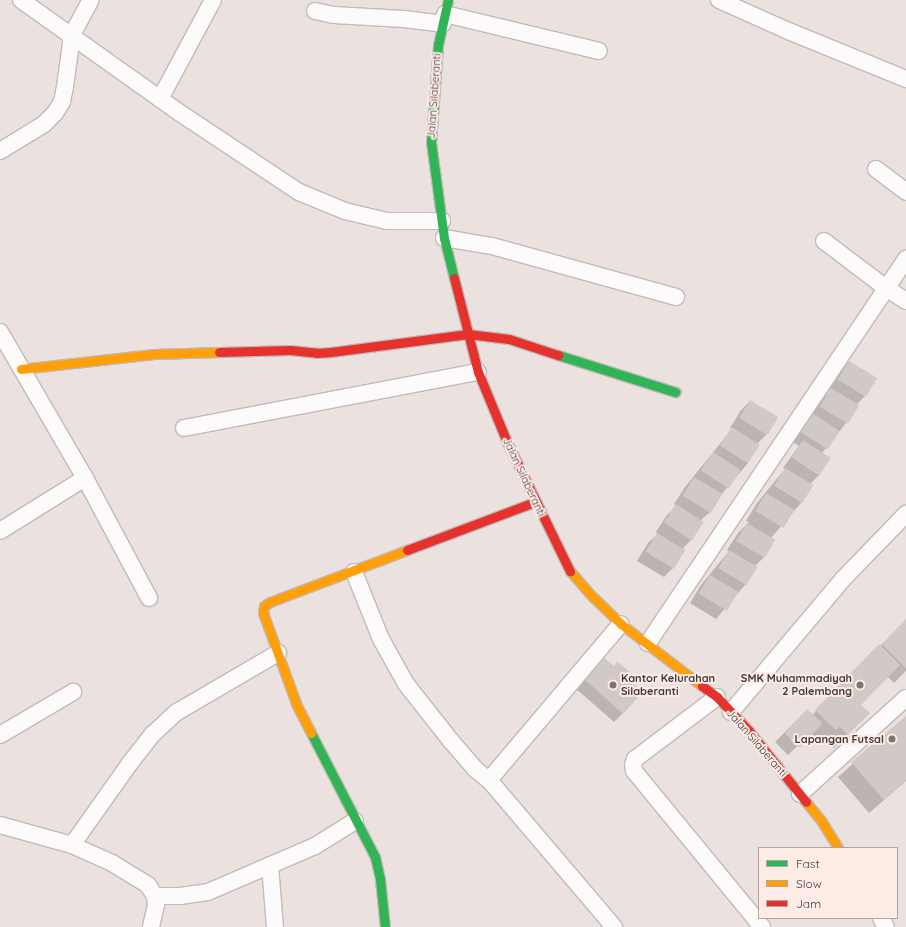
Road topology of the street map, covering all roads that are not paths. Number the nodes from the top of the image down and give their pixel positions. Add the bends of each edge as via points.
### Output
1 (21, 0) edge
2 (91, 0) edge
3 (213, 0) edge
4 (719, 0) edge
5 (315, 11) dead end
6 (445, 13) edge
7 (72, 35) junction
8 (599, 51) dead end
9 (906, 79) edge
10 (160, 98) junction
11 (0, 151) edge
12 (876, 169) dead end
13 (906, 192) edge
14 (442, 220) junction
15 (444, 238) junction
16 (824, 241) dead end
17 (906, 259) edge
18 (886, 288) junction
19 (676, 297) dead end
20 (906, 301) edge
21 (0, 332) edge
22 (468, 334) junction
23 (21, 369) junction
24 (478, 372) junction
25 (675, 392) dead end
26 (184, 428) dead end
27 (85, 478) junction
28 (535, 502) junction
29 (906, 514) edge
30 (0, 531) edge
31 (354, 572) junction
32 (149, 598) dead end
33 (621, 624) junction
34 (648, 642) junction
35 (278, 652) junction
36 (73, 692) dead end
37 (717, 697) junction
38 (906, 698) edge
39 (731, 712) junction
40 (0, 735) edge
41 (489, 780) junction
42 (800, 794) junction
43 (355, 821) junction
44 (0, 825) edge
45 (72, 845) junction
46 (837, 847) edge
47 (270, 866) junction
48 (155, 896) junction
49 (151, 927) edge
50 (275, 927) edge
51 (385, 927) edge
52 (614, 927) edge
53 (762, 927) edge

1 - 7 street
2 - 7 street
3 - 10 street
4 - 9 street
5 - 6 street via 334,15 404,19
6 - 8 street
6 - 14 street, Jalan Silaberanti via 438,45 431,142
7 - 10 street
7 - 11 street via 62,102 44,124
10 - 14 street via 299,192 345,211 387,221
12 - 13 street
14 - 15 street, Jalan Silaberanti
15 - 19 street via 492,246
15 - 22 street, Jalan Silaberanti
16 - 18 street
17 - 18 street
18 - 20 street
18 - 34 street
21 - 23 street
22 - 23 street via 331,352 290,350 154,354
22 - 24 street, Jalan Silaberanti
22 - 25 street via 509,339
23 - 27 street
24 - 26 street
24 - 28 street, Jalan Silaberanti
27 - 30 street
27 - 32 street
28 - 31 street
28 - 33 street, Jalan Silaberanti via 569,570
29 - 39 street via 843,579
31 - 35 street via 264,606 263,613
31 - 41 street via 381,640 406,684 476,770
33 - 34 street, Jalan Silaberanti
33 - 41 street
34 - 37 street, Jalan Silaberanti
35 - 43 street via 296,703
35 - 45 street via 177,712 152,734
36 - 40 street
37 - 39 street, Jalan Silaberanti
37 - 53 street via 635,759 634,771
38 - 42 street
39 - 42 street, Jalan Silaberanti
41 - 52 street
42 - 46 street, Jalan Silaberanti
43 - 47 street via 315,846
43 - 51 street via 375,857
44 - 45 street
45 - 48 street via 148,885
47 - 48 street via 208,892
47 - 50 street
48 - 49 street via 156,905

